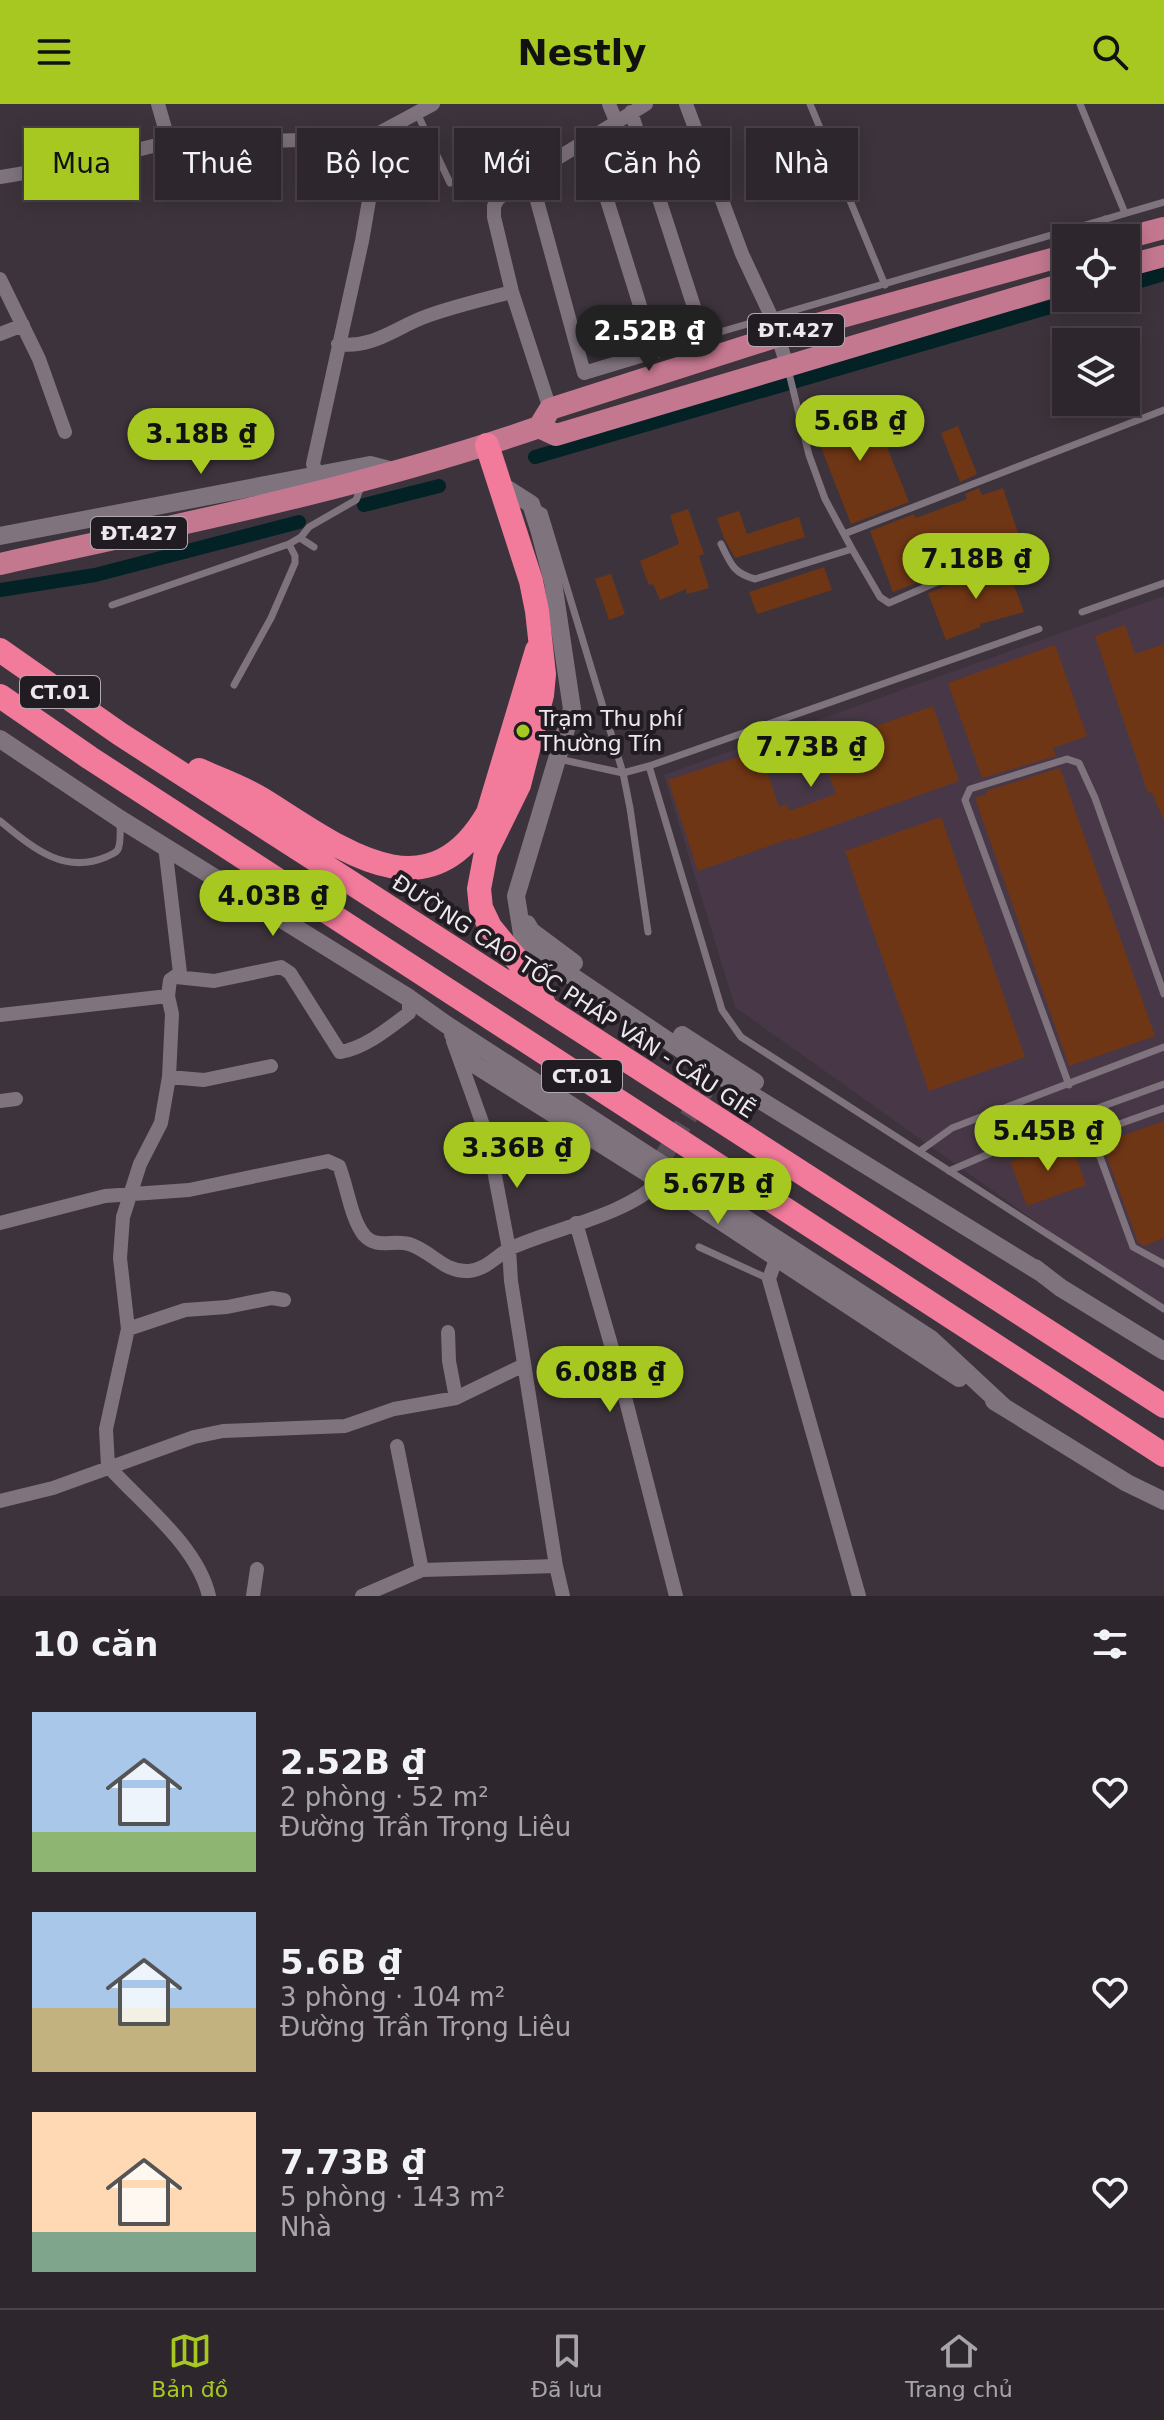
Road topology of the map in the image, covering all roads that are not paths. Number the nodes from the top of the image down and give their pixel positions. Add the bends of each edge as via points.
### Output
1 (158, 104) edge
2 (433, 104) edge
3 (609, 104) edge
4 (646, 104) edge
5 (686, 104) edge
6 (810, 104) edge
7 (1080, 104) edge
8 (631, 112) junction
9 (417, 113) junction
10 (616, 121) junction
11 (165, 128) edge
12 (389, 128) edge
13 (605, 128) edge
14 (155, 146) edge
15 (0, 177) edge
16 (450, 183) dead end
17 (369, 200) edge
18 (497, 200) edge
19 (537, 200) edge
20 (607, 200) edge
21 (1164, 202) edge
22 (1125, 213) junction
23 (1105, 219) junction
24 (1107, 224) edge
25 (1164, 228) edge
26 (1140, 234) edge
27 (1164, 256) edge
28 (1052, 258) edge
29 (1140, 262) edge
30 (885, 285) junction
31 (1052, 287) edge
32 (2, 288) edge
33 (512, 292) junction
34 (863, 301) junction
35 (23, 325) junction
36 (774, 326) junction
37 (0, 334) edge
38 (703, 337) junction
39 (338, 344) junction
40 (650, 353) junction
41 (712, 359) junction
42 (788, 367) junction
43 (1164, 410) edge
44 (544, 418) junction
45 (65, 432) dead end
46 (487, 445) junction
47 (397, 472) junction
48 (317, 475) junction
49 (362, 482) junction
50 (498, 483) junction
51 (531, 504) junction
52 (844, 534) junction
53 (0, 536) edge
54 (300, 537) junction
55 (289, 544) junction
56 (721, 544) dead end
57 (314, 547) dead end
58 (852, 549) junction
59 (1006, 552) dead end
60 (0, 564) edge
61 (1164, 583) edge
62 (112, 605) dead end
63 (1082, 612) dead end
64 (1039, 629) dead end
65 (540, 644) junction
66 (0, 650) edge
67 (234, 685) dead end
68 (0, 696) edge
69 (120, 734) junction
70 (0, 739) edge
71 (557, 758) junction
72 (649, 766) junction
73 (623, 773) junction
74 (120, 819) junction
75 (0, 821) edge
76 (165, 846) junction
77 (648, 932) dead end
78 (176, 977) junction
79 (1164, 994) edge
80 (168, 996) junction
81 (409, 998) junction
82 (548, 1009) junction
83 (0, 1015) edge
84 (447, 1025) junction
85 (1164, 1047) edge
86 (271, 1066) dead end
87 (169, 1077) junction
88 (1164, 1084) edge
89 (1069, 1085) junction
90 (16, 1099) dead end
91 (0, 1101) edge
92 (1164, 1108) edge
93 (1084, 1113) junction
94 (1091, 1134) junction
95 (920, 1151) junction
96 (949, 1171) junction
97 (660, 1181) junction
98 (130, 1193) junction
99 (0, 1223) edge
100 (576, 1223) junction
101 (699, 1247) dead end
102 (509, 1249) junction
103 (777, 1256) junction
104 (1164, 1264) edge
105 (769, 1279) junction
106 (284, 1300) dead end
107 (1164, 1309) edge
108 (128, 1329) junction
109 (448, 1332) dead end
110 (1164, 1351) edge
111 (524, 1365) junction
112 (456, 1398) junction
113 (1164, 1406) edge
114 (1004, 1407) junction
115 (397, 1446) dead end
116 (1164, 1455) edge
117 (108, 1466) junction
118 (0, 1501) edge
119 (1164, 1501) edge
120 (556, 1566) junction
121 (257, 1569) dead end
122 (422, 1570) junction
123 (209, 1596) edge
124 (253, 1596) edge
125 (362, 1596) edge
126 (563, 1596) edge
127 (676, 1596) edge
128 (859, 1596) edge

1 - 11 street
2 - 9 street
3 - 10 street
4 - 8 street
5 - 36 street
6 - 30 lane
7 - 22 lane
8 - 10 street
8 - 38 street
9 - 12 street
9 - 16 lane
10 - 13 street
14 - 15 street
17 - 39 street
18 - 33 street via 494,217
19 - 40 street via 584,373
20 - 40 street
21 - 22 lane
22 - 23 lane
23 - 24 lane
23 - 30 lane
25 - 26 main road
27 - 29 main road
28 - 34 main road, ĐT.427
30 - 34 lane
31 - 42 main road, ĐT.427
32 - 35 street
33 - 39 street via 427,316 373,343
33 - 44 street
34 - 36 main road, ĐT.427
35 - 37 street
35 - 45 street
36 - 38 lane
36 - 41 main road, ĐT.427
36 - 42 street
38 - 40 street
38 - 41 street
39 - 48 street via 313,464
41 - 44 main road, ĐT.427
42 - 44 main road, ĐT.427 via 556,435
42 - 52 lane via 809,455
43 - 52 lane
44 - 46 main road, ĐT.427
46 - 47 main road, ĐT.427
46 - 50 highway
47 - 48 street via 370,465
47 - 49 main road, ĐT.427
48 - 53 street
49 - 54 lane via 356,500
49 - 60 main road, ĐT.427
50 - 51 street
50 - 65 highway via 531,581
51 - 71 street via 553,582 572,709
51 - 73 lane via 544,512
52 - 58 lane
54 - 55 lane
54 - 57 lane
55 - 62 lane
55 - 67 lane via 295,563
56 - 58 lane via 740,575 755,579
58 - 59 lane via 880,597 889,603
61 - 63 lane
64 - 72 lane
65 - 69 highway via 488,813 474,837 435,863 408,869 357,855 261,798
65 - 82 highway via 542,695 519,785 486,852 479,889 490,927
66 - 69 highway, ĐƯỜNG CAO TỐC PHÁP VÂN - CẦU GIẼ / CT.01
68 - 116 highway, CT.01
69 - 82 highway, ĐƯỜNG CAO TỐC PHÁP VÂN - CẦU GIẼ / CT.01
70 - 74 street
71 - 73 lane
71 - 110 street via 516,896 531,931 858,1150 985,1225 1043,1274
72 - 73 lane
72 - 95 lane via 722,1010 741,1037
73 - 77 lane
74 - 75 lane via 116,852 92,863 71,864 49,857
74 - 76 street
76 - 78 street via 180,973
76 - 81 street
78 - 80 street via 170,980
78 - 81 street via 214,981 281,967 340,1052 384,1032 409,1013
79 - 89 lane via 1079,763 1067,759 970,789 965,800
80 - 83 street
80 - 87 street
81 - 84 street
82 - 113 highway, ĐƯỜNG CAO TỐC PHÁP VÂN - CẦU GIẼ / CT.01
84 - 97 street via 474,1064
84 - 102 street via 488,1139
84 - 114 street via 931,1339
85 - 89 lane
86 - 87 street via 204,1080
87 - 98 street via 161,1123
88 - 93 lane
89 - 95 lane via 952,1128
90 - 91 street
92 - 94 lane
93 - 94 lane
93 - 96 lane
94 - 104 lane via 1133,1247
95 - 96 lane
96 - 107 lane
97 - 100 street via 638,1199
97 - 103 street
98 - 99 street
98 - 102 street via 189,1190 328,1161 339,1166 364,1235 378,1245 407,1243 447,1268 467,1271 483,1268
98 - 108 street via 120,1258
100 - 102 street
100 - 127 street
101 - 105 lane
102 - 111 street
103 - 105 street
103 - 114 street
105 - 128 street
106 - 108 street via 185,1310
108 - 117 street via 106,1429
109 - 112 street
111 - 112 street
111 - 120 street
112 - 117 street via 394,1409 345,1426 223,1431
114 - 119 street
115 - 122 street
117 - 118 street
117 - 123 street via 179,1540
120 - 122 street
120 - 126 street
121 - 124 street
122 - 125 street

